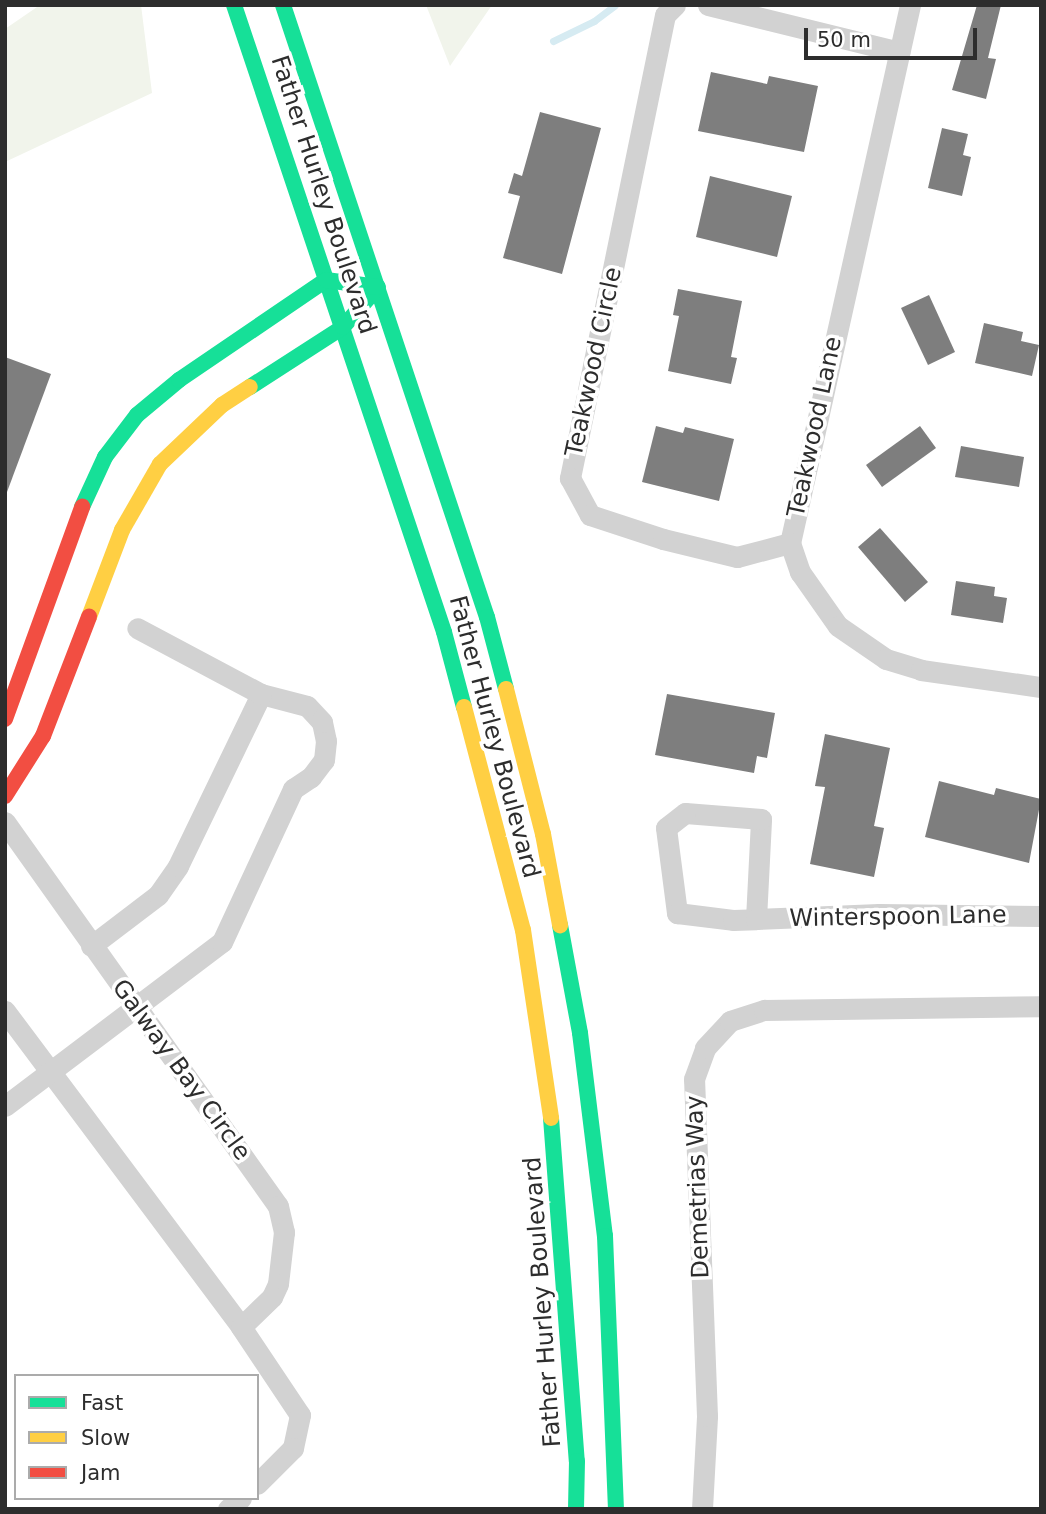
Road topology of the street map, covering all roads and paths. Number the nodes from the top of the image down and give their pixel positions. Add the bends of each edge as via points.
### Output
1 (234, 5) edge
2 (283, 5) edge
3 (675, 5) edge
4 (708, 5) edge
5 (910, 5) edge
6 (899, 52) junction
7 (326, 280) junction
8 (378, 287) junction
9 (343, 327) junction
10 (790, 543) junction
11 (137, 628) dead end
12 (1041, 687) edge
13 (261, 694) junction
14 (5, 719) edge
15 (5, 796) edge
16 (5, 822) edge
17 (1041, 916) edge
18 (756, 919) junction
19 (91, 946) junction
20 (1041, 1006) edge
21 (135, 1009) junction
22 (5, 1011) edge
23 (51, 1073) junction
24 (5, 1107) edge
25 (241, 1327) junction
26 (259, 1482) edge
27 (576, 1509) edge
28 (616, 1509) edge
29 (702, 1509) edge

1 - 7 main road, Father Hurley Boulevard
2 - 8 main road, Father Hurley Boulevard
3 - 10 street, Teakwood Circle via 664,15 570,478 590,515 663,539 737,557
4 - 6 street
5 - 6 street, Teakwood Lane
6 - 10 street, Teakwood Lane
7 - 8 main road
7 - 9 main road, Father Hurley Boulevard
7 - 14 main road via 179,380 137,415 105,457 74,523
8 - 9 main road
8 - 28 main road, Father Hurley Boulevard via 487,617 542,834 580,1033 605,1236
9 - 15 main road via 222,405 160,464 121,530 43,736
9 - 27 main road, Father Hurley Boulevard via 444,632 523,930 556,1150 577,1461
10 - 12 street, Teakwood Lane via 800,572 838,626 886,659 921,670
11 - 13 street
13 - 19 street via 178,866 158,895
13 - 21 street via 307,706 322,722 324,760 311,777 293,789 222,942
16 - 19 street, Galway Bay Circle
17 - 18 street, Winterspoon Lane via 879,914
18 - 18 street, Winterspoon Lane via 677,913 666,828 685,813 761,819
19 - 21 street, Galway Bay Circle
20 - 29 street, Demetrias Way via 764,1010 730,1021 705,1048 694,1079 706,1416
21 - 23 street
21 - 25 street, Galway Bay Circle via 264,1184 282,1217 284,1266 278,1284 272,1297
22 - 23 street
23 - 24 street
23 - 25 street
25 - 26 street via 300,1415 293,1448

